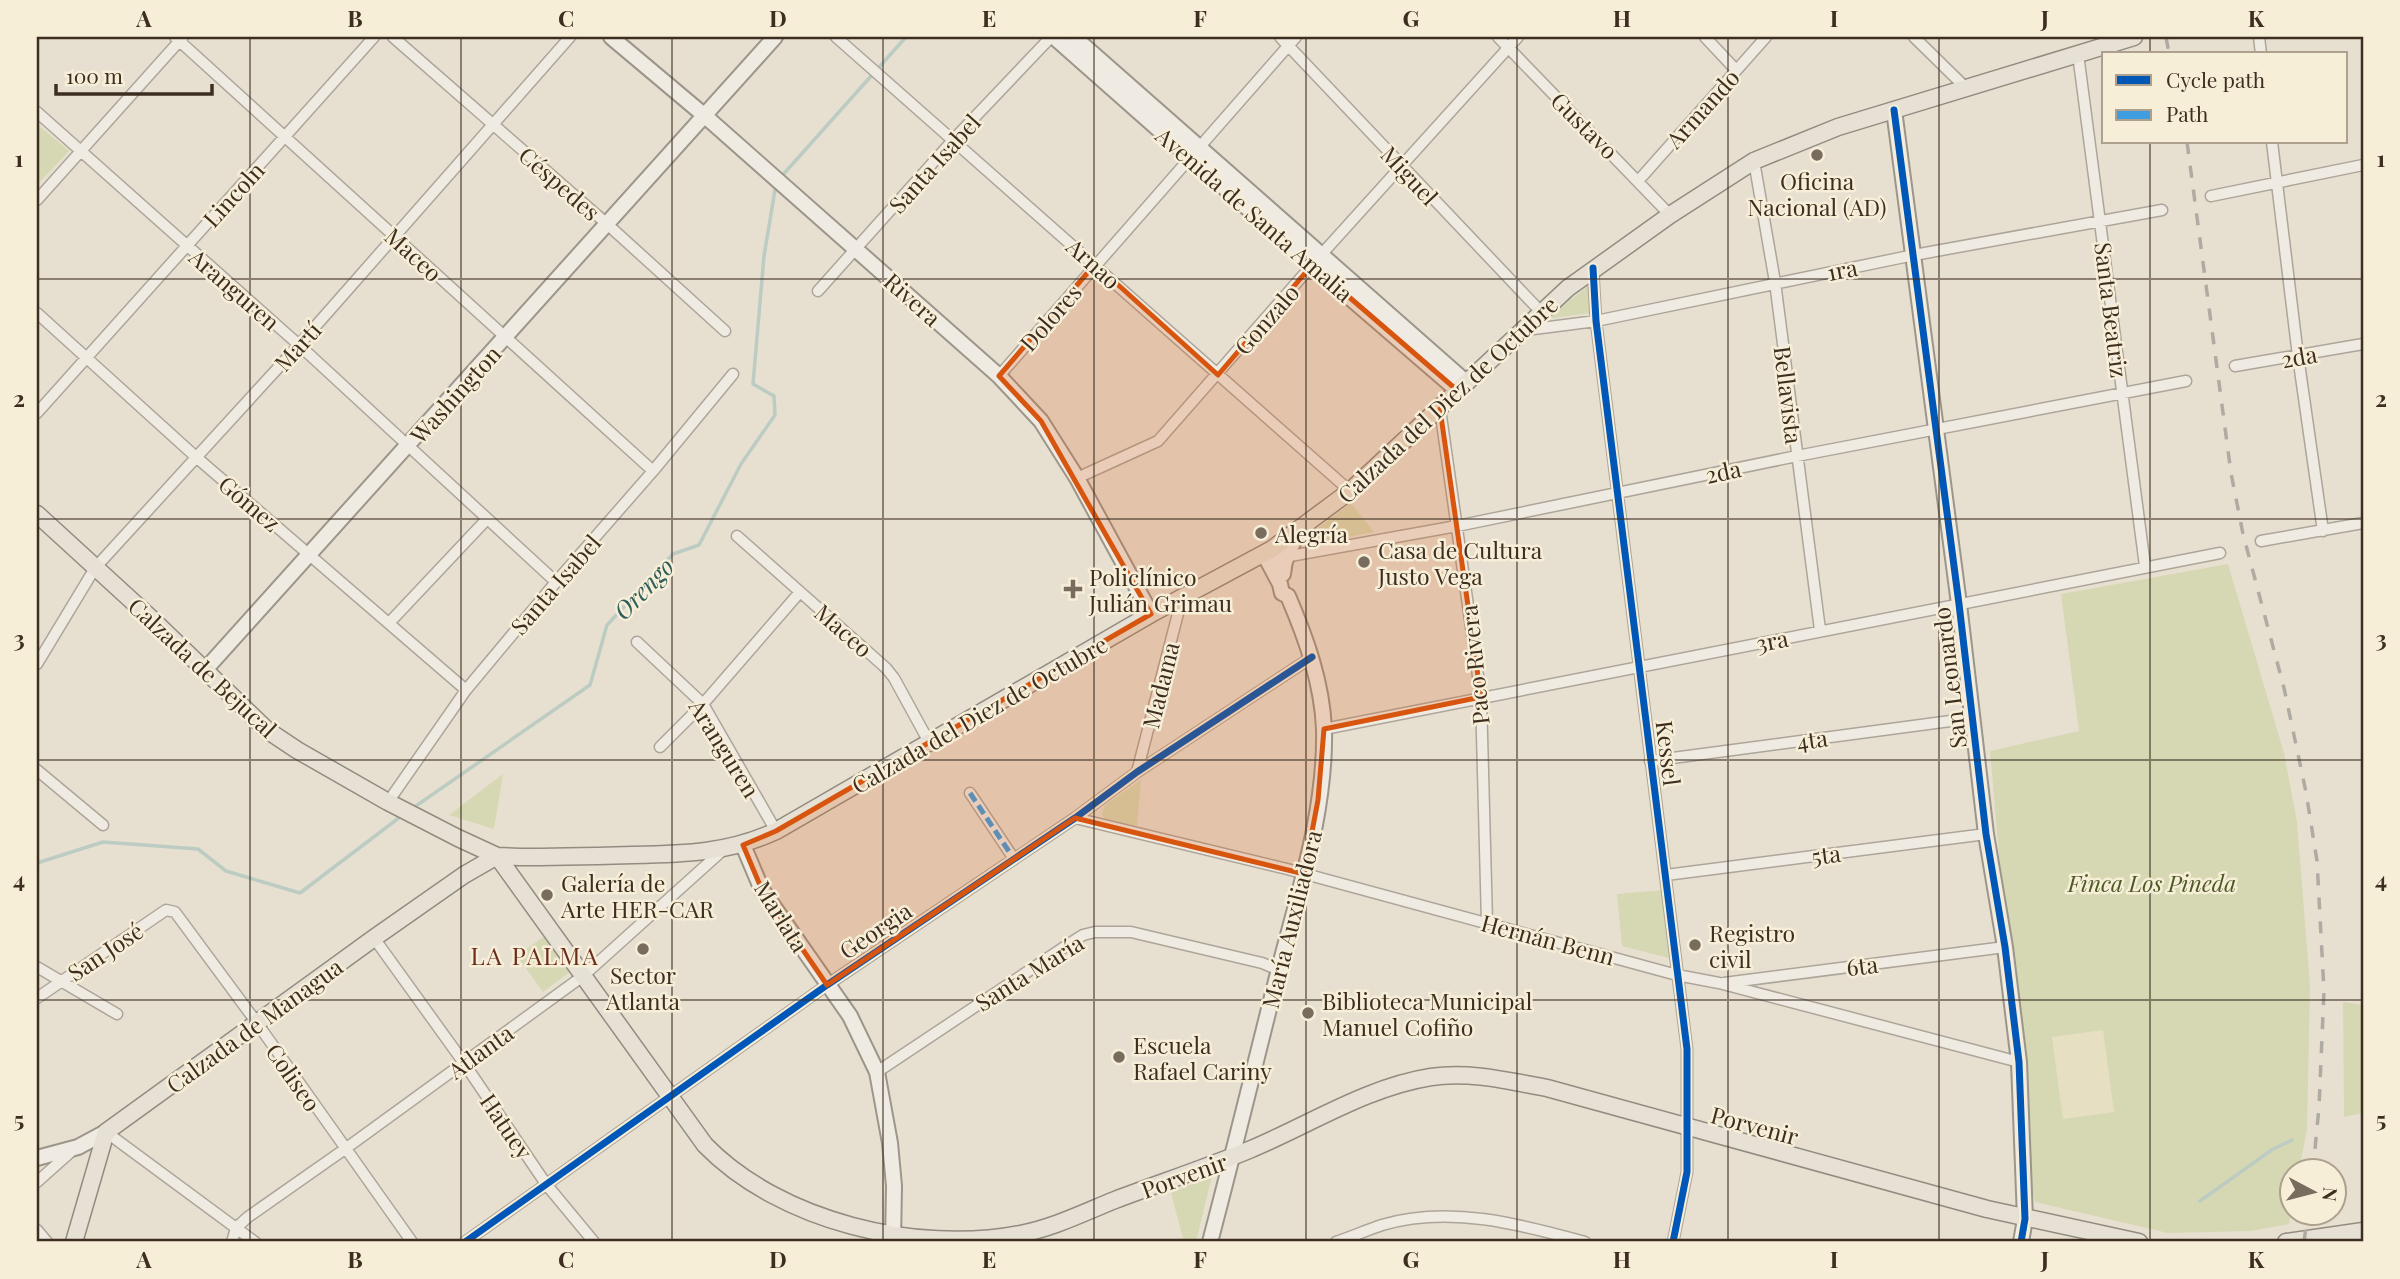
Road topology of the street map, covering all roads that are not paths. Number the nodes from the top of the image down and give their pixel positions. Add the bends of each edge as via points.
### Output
1 (374, 37) edge
2 (393, 37) edge
3 (570, 37) edge
4 (611, 37) edge
5 (775, 37) edge
6 (836, 37) edge
7 (1052, 37) edge
8 (1074, 37) edge
9 (1280, 37) edge
10 (1296, 37) edge
11 (1498, 37) edge
12 (1518, 37) edge
13 (1704, 37) edge
14 (1766, 37) edge
15 (1914, 37) edge
16 (2134, 37) edge
17 (179, 38) edge
18 (1289, 45) junction
19 (1508, 48) junction
20 (2078, 54) junction
21 (1736, 70) junction
22 (1967, 89) junction
23 (1894, 110) junction
24 (37, 111) edge
25 (705, 116) junction
26 (492, 125) junction
27 (284, 137) junction
28 (954, 139) junction
29 (2272, 144) edge
30 (81, 150) junction
31 (1194, 152) junction
32 (1754, 161) junction
33 (2363, 165) edge
34 (1401, 166) junction
35 (1639, 180) junction
36 (2277, 182) junction
37 (2211, 196) dead end
38 (37, 200) edge
39 (2162, 210) dead end
40 (1670, 215) junction
41 (2100, 222) junction
42 (607, 224) junction
43 (394, 235) junction
44 (186, 246) junction
45 (856, 249) junction
46 (1914, 255) junction
47 (1316, 261) junction
48 (1096, 264) junction
49 (1592, 268) junction
50 (1775, 282) junction
51 (818, 291) dead end
52 (1541, 312) junction
53 (37, 313) edge
54 (1596, 321) junction
55 (1523, 330) junction
56 (725, 331) dead end
57 (506, 337) junction
58 (2363, 344) edge
59 (299, 345) junction
60 (2298, 356) junction
61 (86, 358) junction
62 (2235, 366) dead end
63 (733, 374) dead end
64 (1218, 374) junction
65 (999, 376) junction
66 (2186, 381) dead end
67 (1462, 387) junction
68 (2123, 393) junction
69 (1440, 409) junction
70 (37, 413) edge
71 (1937, 429) junction
72 (408, 446) junction
73 (1797, 456) junction
74 (196, 457) junction
75 (653, 471) junction
76 (1077, 478) junction
77 (1350, 491) junction
78 (1619, 492) junction
79 (37, 514) edge
80 (487, 519) junction
81 (2363, 523) edge
82 (1457, 526) junction
83 (2323, 531) junction
84 (737, 536) dead end
85 (2261, 541) dead end
86 (2220, 553) dead end
87 (310, 554) junction
88 (1273, 556) junction
89 (2146, 566) junction
90 (94, 568) junction
91 (556, 582) junction
92 (800, 592) junction
93 (1288, 596) junction
94 (1182, 598) junction
95 (1959, 604) junction
96 (1152, 614) junction
97 (388, 623) junction
98 (1821, 630) junction
99 (637, 642) dead end
100 (1312, 657) junction
101 (37, 664) edge
102 (1638, 667) junction
103 (204, 671) junction
104 (466, 690) junction
105 (1481, 697) junction
106 (703, 704) junction
107 (1973, 718) junction
108 (1324, 729) junction
109 (929, 742) junction
110 (660, 747) dead end
111 (1650, 761) junction
112 (37, 770) edge
113 (1138, 772) junction
114 (970, 793) dead end
115 (392, 804) junction
116 (1075, 818) junction
117 (103, 825) dead end
118 (776, 831) junction
119 (1986, 834) junction
120 (458, 838) junction
121 (743, 845) junction
122 (723, 850) junction
123 (497, 856) junction
124 (1014, 859) junction
125 (1304, 874) junction
126 (464, 875) junction
127 (1666, 875) junction
128 (175, 912) joint
129 (1487, 922) junction
130 (373, 938) junction
131 (2005, 947) junction
132 (37, 967) edge
133 (1279, 970) junction
134 (1677, 975) junction
135 (583, 976) junction
136 (61, 981) junction
137 (1718, 984) junction
138 (827, 985) junction
139 (37, 998) edge
140 (117, 1014) dead end
141 (257, 1023) junction
142 (2019, 1062) junction
143 (464, 1063) junction
144 (877, 1072) junction
145 (668, 1097) junction
146 (1689, 1128) junction
147 (106, 1132) junction
148 (78, 1147) junction
149 (345, 1149) junction
150 (1233, 1156) junction
151 (37, 1158) edge
152 (37, 1182) edge
153 (546, 1184) junction
154 (2025, 1219) junction
155 (236, 1228) junction
156 (37, 1230) edge
157 (2363, 1231) edge
158 (894, 1238) edge
159 (1549, 1238) edge
160 (47, 1242) edge
161 (74, 1242) edge
162 (232, 1242) edge
163 (255, 1242) edge
164 (412, 1242) edge
165 (465, 1242) edge
166 (594, 1242) edge
167 (1210, 1242) edge
168 (1336, 1242) edge
169 (1585, 1242) edge
170 (1673, 1242) edge
171 (2021, 1242) edge
172 (2139, 1242) edge
173 (2287, 1242) edge

1 - 27 street, Lincoln
2 - 26 street, Céspedes
3 - 26 street, Martí
4 - 25 street, Rivera
5 - 25 street, Washington
6 - 28 street, Arnao
7 - 28 street, Santa Isabel
7 - 31 street, Avenida de Santa Amalia
8 - 31 street, Avenida de Santa Amalia
9 - 18 street, Miguel
10 - 18 street, Dolores
11 - 19 street, Gustavo
12 - 19 street, Gonzalo
13 - 21 street
14 - 21 street, Armando
15 - 22 street
16 - 20 main road, Calzada del Diez de Octubre
17 - 27 street, Maceo
17 - 30 street
18 - 31 street, Dolores
18 - 34 street, Miguel
19 - 34 street, Gonzalo
19 - 35 street, Gustavo
20 - 22 main road, Calzada del Diez de Octubre
20 - 41 street, Santa Beatriz
21 - 35 street, Armando
22 - 23 main road, Calzada del Diez de Octubre
23 - 32 main road, Calzada del Diez de Octubre
23 - 46 street, San Leonardo
24 - 30 street, Aranguren
25 - 42 street, Washington
25 - 45 street, Rivera
26 - 42 street, Céspedes
26 - 43 street, Martí
27 - 43 street, Maceo
27 - 44 street, Lincoln
28 - 45 street, Santa Isabel
28 - 48 street, Arnao
29 - 36 street
30 - 38 street
30 - 44 street, Aranguren
31 - 47 street, Avenida de Santa Amalia
31 - 48 street, Dolores
32 - 40 main road, Calzada del Diez de Octubre
32 - 50 street, Bellavista
33 - 36 street
34 - 47 street, Gonzalo
34 - 52 street, Miguel
35 - 40 street, Gustavo
36 - 37 street
36 - 60 street
39 - 41 street, 1ra
40 - 49 main road, Calzada del Diez de Octubre
41 - 46 street, 1ra
41 - 68 street, Santa Beatriz
42 - 56 street, Céspedes
42 - 57 street, Washington
43 - 57 street, Maceo
43 - 59 street, Martí
44 - 59 street, Aranguren
44 - 61 street, Lincoln
45 - 51 street, Santa Isabel
45 - 65 street, Rivera
46 - 50 street, 1ra
46 - 71 street, San Leonardo
47 - 64 street, Gonzalo
47 - 67 street, Avenida de Santa Amalia
48 - 64 street, Arnao
48 - 65 street, Dolores
49 - 52 main road, Calzada del Diez de Octubre
49 - 54 street, Kessel
50 - 54 street, 1ra
50 - 73 street, Bellavista
52 - 55 main road, Calzada del Diez de Octubre
53 - 61 street, Gómez
54 - 55 street, 1ra
54 - 78 street, Kessel
55 - 67 main road, Calzada del Diez de Octubre
57 - 72 street, Washington
57 - 75 street, Maceo
58 - 60 street, 2da
59 - 72 street, Aranguren
59 - 74 street, Martí
60 - 62 street, 2da
60 - 83 street
61 - 70 street, Lincoln
61 - 74 street, Gómez
63 - 75 street, Santa Isabel
64 - 76 street, Gonzalo via 1158,441
64 - 77 street, Arnao
65 - 76 street, Rivera via 1041,421
66 - 68 street, 2da
67 - 69 main road, Calzada del Diez de Octubre
68 - 71 street, 2da
68 - 89 street, Santa Beatriz
69 - 77 main road, Calzada del Diez de Octubre
69 - 82 street, Paco Rivera
71 - 73 street, 2da
71 - 95 street, San Leonardo
72 - 80 street, Aranguren
72 - 87 street, Washington
73 - 78 street, 2da
73 - 98 street, Bellavista
74 - 87 street, Gómez
74 - 90 street, Martí
75 - 91 street, Santa Isabel
76 - 96 street, Rivera
77 - 88 main road, Calzada del Diez de Octubre
78 - 82 street, 2da
78 - 102 street, Kessel
79 - 90 main road, Calzada de Bejucal
80 - 91 street, Aranguren
80 - 97 street
81 - 83 street
82 - 88 street, 2da
82 - 105 street, Paco Rivera
83 - 85 street
84 - 92 street, Maceo
86 - 89 street, 3ra
87 - 97 street, Gómez
87 - 103 street, Washington
88 - 93 street, María Auxiliadora via 1283,595
88 - 93 street, María Auxiliadora via 1292,589
88 - 94 main road, Calzada del Diez de Octubre via 1244,565
89 - 95 street, 3ra
90 - 101 street, Martí
90 - 103 main road, Calzada de Bejucal
91 - 104 street, Santa Isabel
92 - 106 street
92 - 109 street, Maceo via 894,678
93 - 100 street, María Auxiliadora
94 - 96 main road, Calzada del Diez de Octubre
94 - 113 street, Madama
95 - 98 street, 3ra
95 - 107 street, San Leonardo
96 - 109 main road, Calzada del Diez de Octubre
97 - 104 street, Gómez
98 - 102 street, 3ra
99 - 106 street, Aranguren
100 - 108 street, María Auxiliadora
100 - 113 street, Georgia
102 - 105 street, 3ra
102 - 111 street, Kessel
103 - 115 main road, Calzada de Bejucal via 267,730
104 - 115 street, Santa Isabel
105 - 108 street, 3ra
105 - 129 street, Paco Rivera
106 - 110 street
106 - 118 street, Aranguren
107 - 111 street, 4ta
107 - 119 street, San Leonardo
108 - 125 street, María Auxiliadora via 1318,800
109 - 118 main road, Calzada del Diez de Octubre
111 - 127 street, Kessel
112 - 117 street
113 - 116 street, Georgia
114 - 124 street
115 - 120 main road, Calzada de Bejucal
116 - 124 street, Georgia
116 - 125 street, Hernán Benn
118 - 121 main road, Calzada del Diez de Octubre
119 - 127 street, 5ta
119 - 131 street, San Leonardo
120 - 123 main road, Calzada de Bejucal
120 - 126 main road via 470,854
121 - 122 main road, Calzada del Diez de Octubre
121 - 138 street, Marlata via 762,890
122 - 123 main road, Calzada del Diez de Octubre
122 - 135 street, Atlanta
123 - 126 main road, Calzada de Managua
123 - 135 main road, Porvenir
124 - 138 street, Georgia
125 - 129 street, Hernán Benn
125 - 133 street, María Auxiliadora
126 - 130 main road, Calzada de Managua
127 - 134 street, Kessel
128 - 136 street, San José via 166,910
128 - 141 street, Coliseo
129 - 134 street, Hernán Benn
130 - 141 main road, Calzada de Managua
130 - 143 street, Hatuey
131 - 137 street, 6ta
131 - 142 street, San Leonardo
132 - 136 street
133 - 144 street, Santa María via 1144,934 1106,930 1083,935
133 - 150 street, María Auxiliadora
134 - 137 street, Hernán Benn
134 - 146 street, Kessel via 1688,1049
135 - 143 street, Atlanta
135 - 145 main road, Porvenir
136 - 139 street, San José
136 - 140 street
137 - 142 street, Hernán Benn
138 - 144 street, Marlata via 850,1016
138 - 145 street, Georgia
141 - 147 main road, Calzada de Managua
141 - 149 street, Coliseo
142 - 154 street, San Leonardo
143 - 149 street, Atlanta
143 - 153 street, Hatuey
144 - 158 street, Marlata via 890,1143
145 - 153 street, Georgia
145 - 158 main road, Porvenir via 718,1159 771,1195 823,1217
146 - 150 main road, Porvenir via 1547,1087 1481,1077 1433,1077 1389,1087
146 - 154 main road, Porvenir
146 - 170 street, Kessel via 1687,1172
147 - 148 street
147 - 155 street
147 - 161 main road
148 - 151 street
148 - 152 street
149 - 155 street, Atlanta
149 - 164 street, Coliseo
150 - 158 main road, Porvenir via 1025,1233 952,1241
150 - 167 street, María Auxiliadora
153 - 165 street, Georgia
153 - 166 street, Hatuey
154 - 171 street, San Leonardo
154 - 172 main road, Porvenir
155 - 162 street
155 - 163 street
156 - 160 street
157 - 173 main road
159 - 168 street via 1453,1216 1383,1225
159 - 169 street

